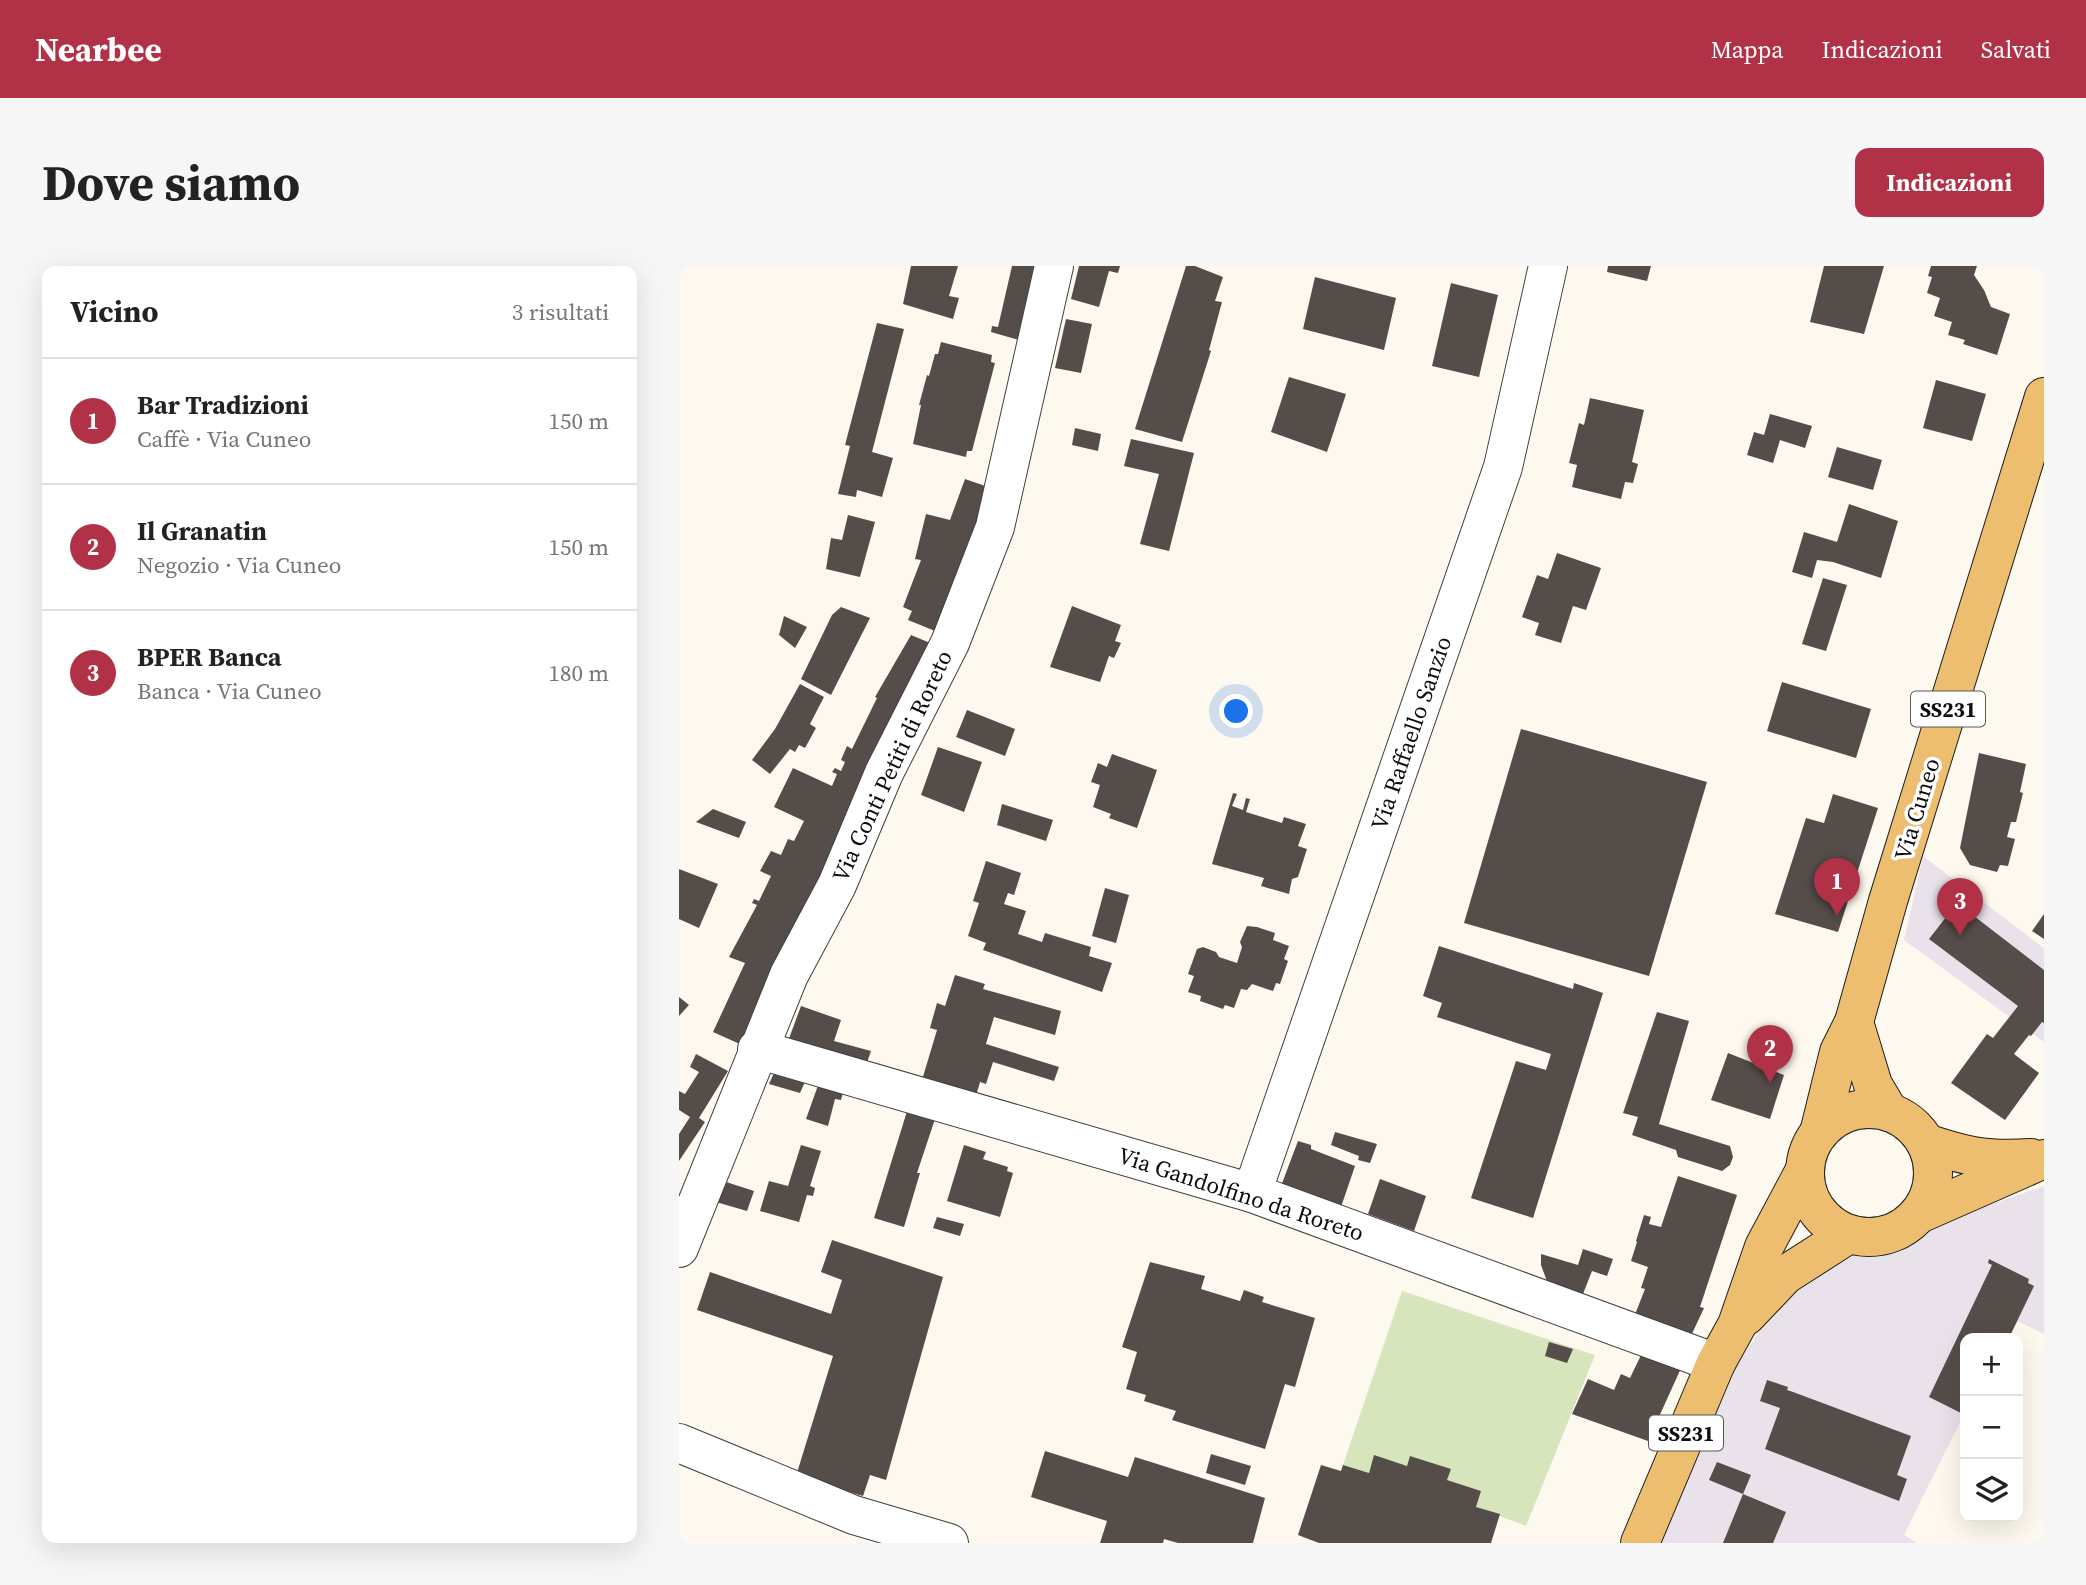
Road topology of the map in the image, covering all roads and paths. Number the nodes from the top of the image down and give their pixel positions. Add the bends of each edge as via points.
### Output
1 (1054, 266) edge
2 (1548, 266) edge
3 (2044, 397) edge
4 (1854, 1022) junction
5 (757, 1049) junction
6 (1889, 1112) junction
7 (1819, 1133) junction
8 (1926, 1143) junction
9 (2044, 1158) edge
10 (1805, 1170) junction
11 (1252, 1193) junction
12 (1919, 1214) junction
13 (1849, 1234) junction
14 (679, 1248) edge
15 (1737, 1325) junction
16 (1716, 1363) junction
17 (679, 1443) edge
18 (949, 1543) edge
19 (1640, 1543) edge

1 - 5 street, Via Conti Petiti di Roreto via 995,527 950,643 884,773 837,885 789,975
2 - 11 street, Via Raffaello Sanzio via 1503,467
3 - 4 main road, Via Cuneo / SS231
4 - 6 main road via 1873,1086
4 - 7 main road, SS231 via 1839,1052
5 - 11 street, Via Gandolfino da Roreto
5 - 14 street, Via Conti Petiti di Roreto
6 - 7 main road via 1870,1108 1851,1112
6 - 8 main road via 1910,1124
7 - 10 main road, SS231
8 - 9 main road via 1971,1157
8 - 12 main road via 1934,1180
9 - 12 main road
10 - 13 main road via 1816,1209 1831,1225
10 - 15 main road, SS231 via 1764,1247
11 - 16 street, Via Gandolfino da Roreto
12 - 13 main road via 1887,1235
13 - 15 main road, SS231 via 1785,1275
15 - 16 main road, SS231
16 - 19 main road, SS231
17 - 18 street via 854,1515

